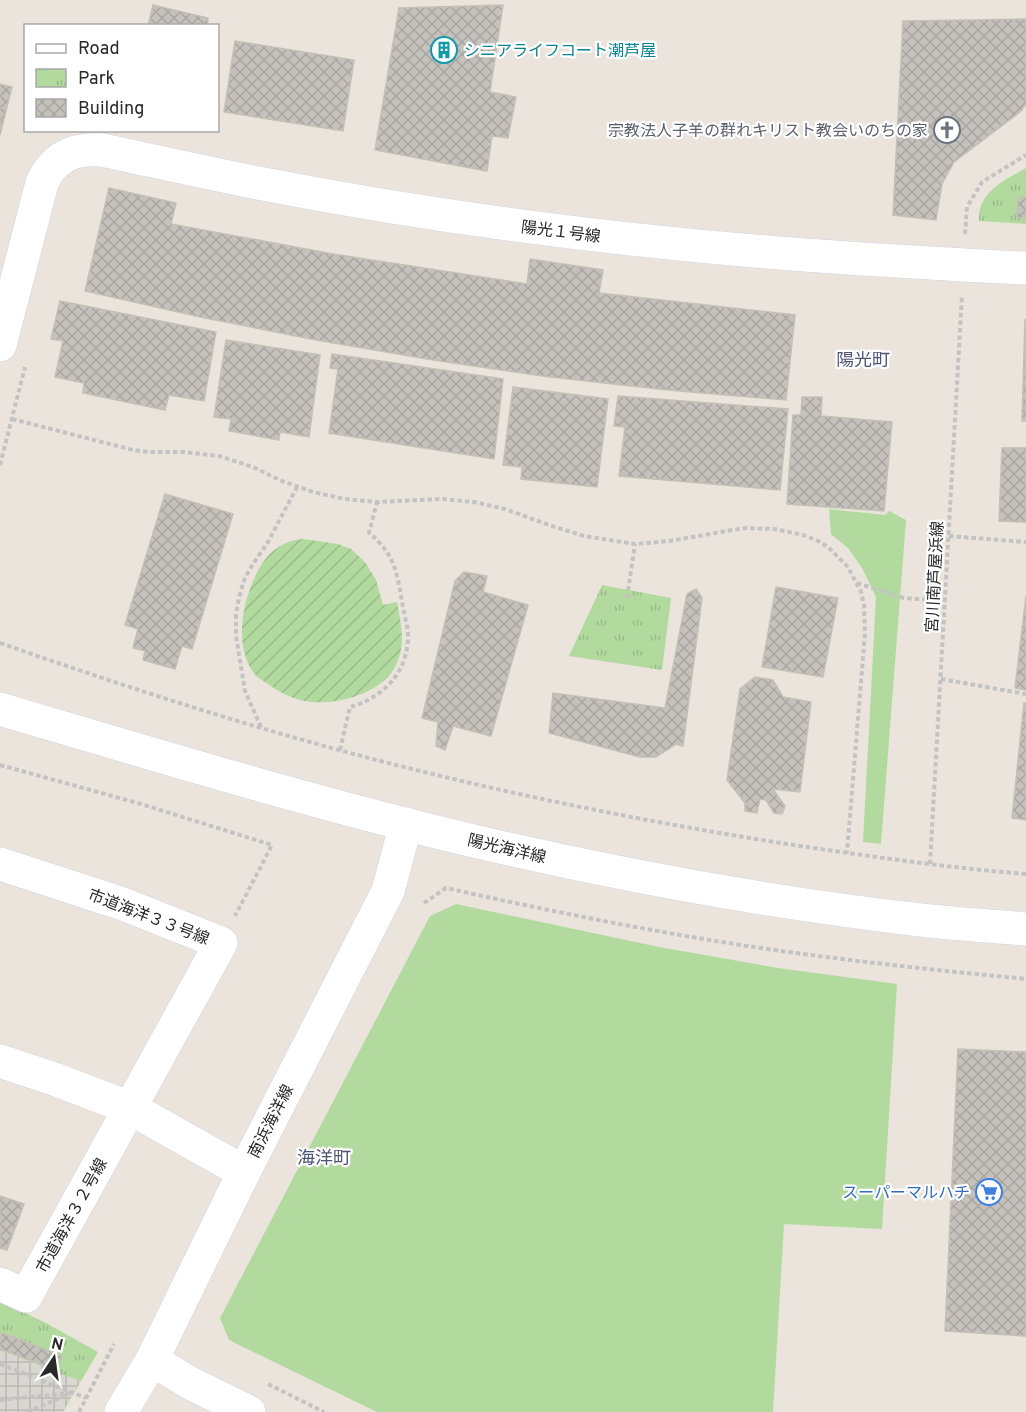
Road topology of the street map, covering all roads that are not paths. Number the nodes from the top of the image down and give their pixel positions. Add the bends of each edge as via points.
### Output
1 (1026, 268) edge
2 (9, 272) edge
3 (13, 354) edge
4 (0, 709) edge
5 (406, 824) junction
6 (0, 864) edge
7 (1026, 929) edge
8 (0, 1061) edge
9 (130, 1108) junction
10 (244, 1172) junction
11 (0, 1284) edge
12 (152, 1360) junction
13 (121, 1412) edge
14 (249, 1412) edge

1 - 2 street, 陽光１号線 via 761,252 570,233 334,197 102,150 83,150 58,160 46,174
2 - 3 street, 陽光１号線
4 - 5 street, 陽光海洋線
5 - 7 street, 陽光海洋線 via 715,890 883,915
5 - 10 street, 南浜海洋線 via 388,891
6 - 9 street, 市道海洋３３号線 via 123,904 221,943
8 - 9 street
9 - 10 street
9 - 11 street, 市道海洋３２号線 via 26,1296
10 - 12 street, 南浜海洋線
12 - 13 street, 南浜海洋線
12 - 14 street

